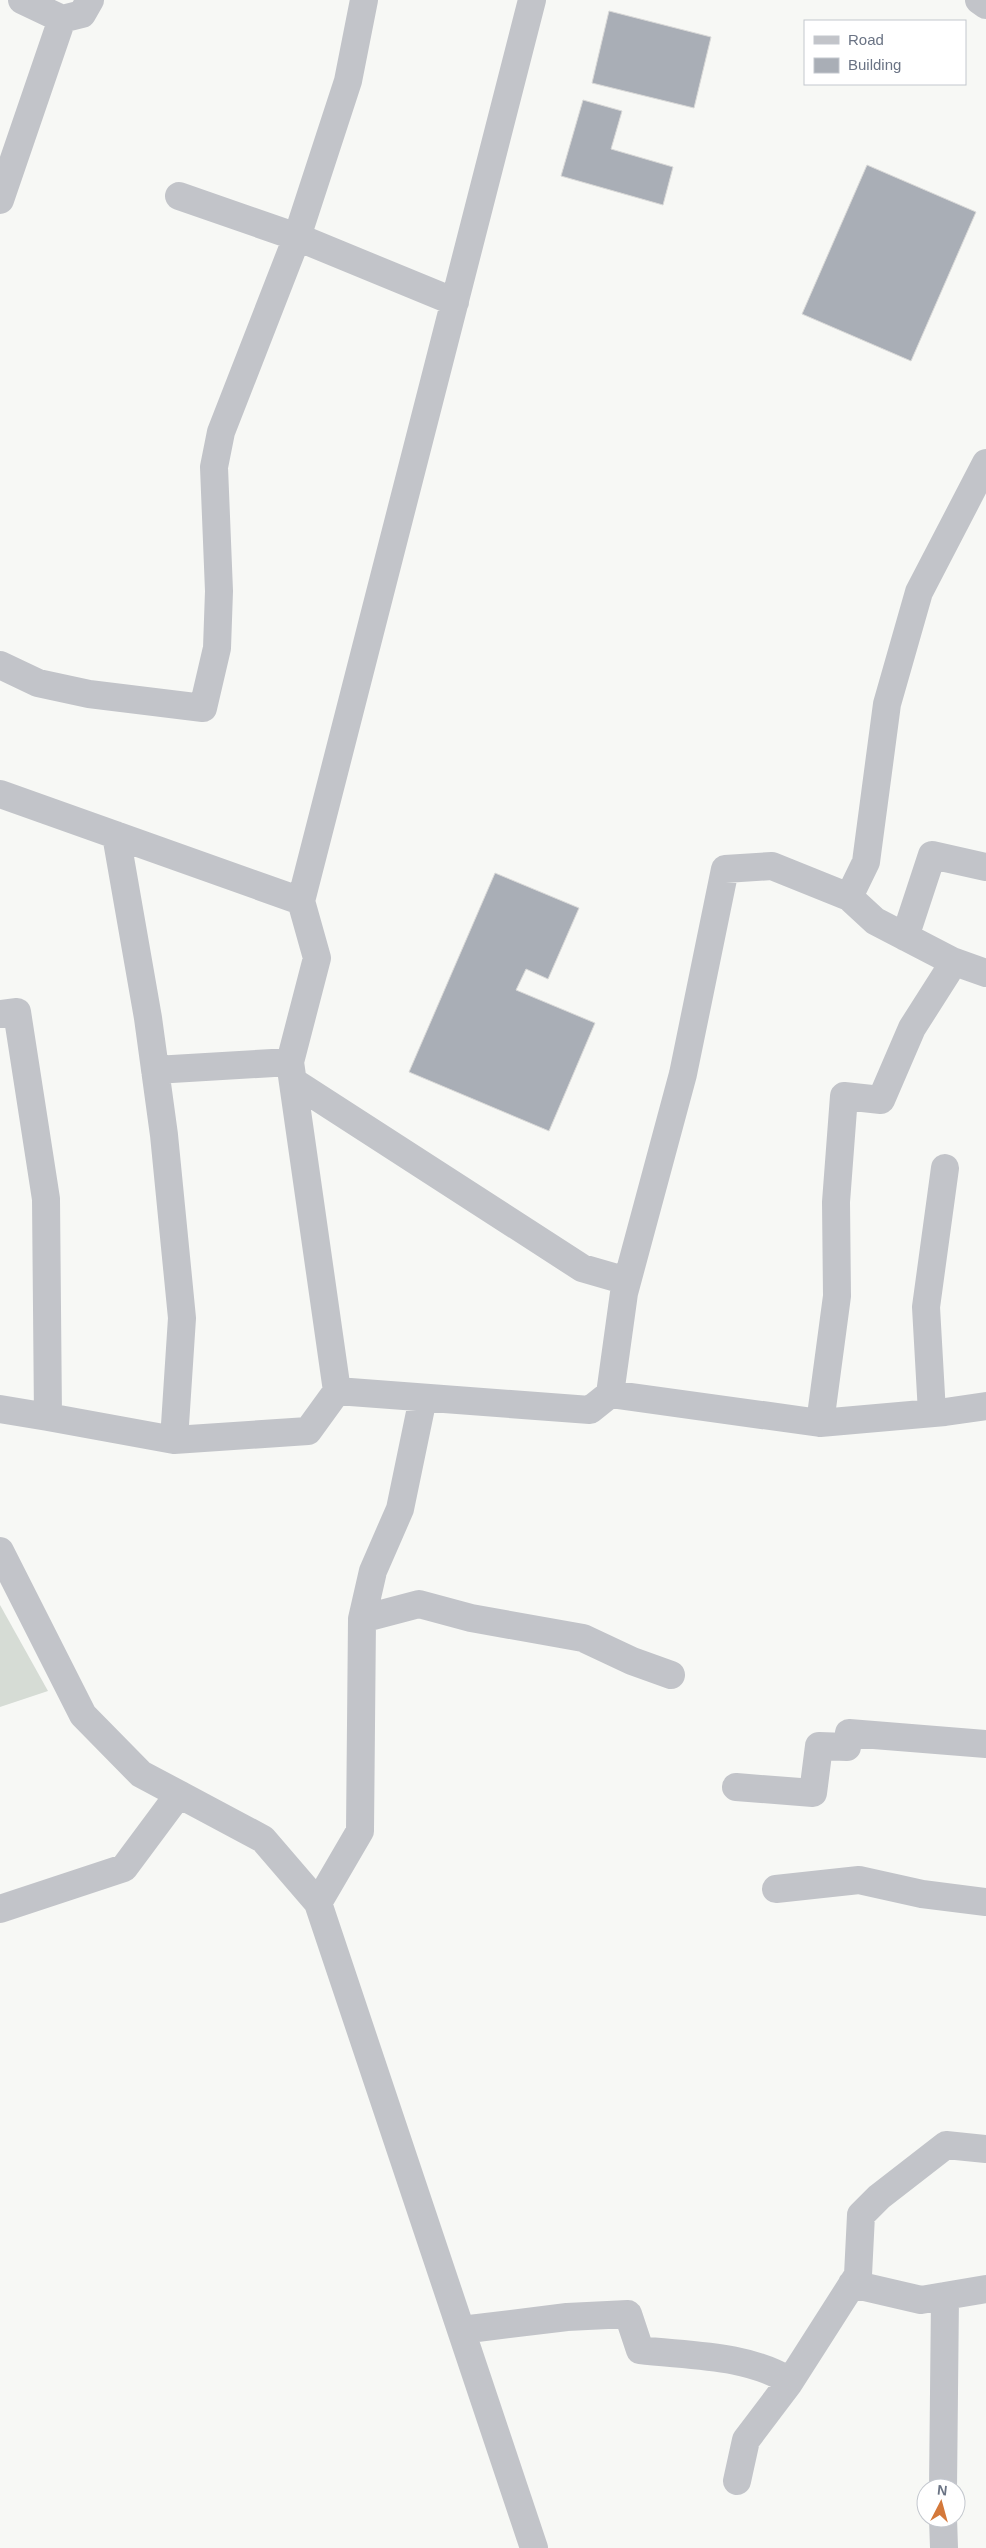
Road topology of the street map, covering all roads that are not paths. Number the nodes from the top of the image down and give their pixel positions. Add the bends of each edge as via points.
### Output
1 (22, 0) edge
2 (90, 0) edge
3 (364, 0) edge
4 (532, 0) edge
5 (978, 0) edge
6 (986, 5) edge
7 (62, 19) junction
8 (179, 196) dead end
9 (0, 200) edge
10 (297, 237) junction
11 (455, 302) junction
12 (986, 462) edge
13 (0, 665) edge
14 (0, 794) edge
15 (116, 835) junction
16 (986, 867) edge
17 (849, 897) junction
18 (300, 901) junction
19 (904, 937) junction
20 (952, 961) junction
21 (986, 973) edge
22 (0, 1014) edge
23 (155, 1070) junction
24 (292, 1072) junction
25 (945, 1168) dead end
26 (627, 1281) junction
27 (337, 1391) junction
28 (610, 1394) junction
29 (423, 1398) junction
30 (986, 1406) edge
31 (0, 1409) edge
32 (932, 1413) junction
33 (48, 1417) junction
34 (820, 1423) junction
35 (174, 1440) junction
36 (0, 1550) edge
37 (362, 1620) junction
38 (671, 1676) dead end
39 (986, 1744) edge
40 (736, 1787) dead end
41 (179, 1794) junction
42 (776, 1889) dead end
43 (986, 1902) edge
44 (318, 1903) junction
45 (0, 1909) edge
46 (986, 2149) edge
47 (852, 2284) junction
48 (986, 2289) edge
49 (945, 2296) junction
50 (461, 2330) junction
51 (790, 2382) junction
52 (943, 2478) edge
53 (738, 2481) dead end
54 (943, 2528) edge
55 (534, 2548) edge
56 (944, 2548) edge

1 - 7 street
2 - 7 street via 82,14
3 - 10 street via 348,81
4 - 11 street
5 - 6 street
7 - 9 street
8 - 10 street
10 - 11 street
10 - 13 street via 221,432 214,468 219,591 217,648 203,708 89,694 38,683
11 - 18 street
12 - 17 street via 919,592 887,704 866,862
14 - 15 street
15 - 18 street
15 - 23 street
16 - 19 street via 932,855
17 - 19 street via 875,922
17 - 26 street via 772,866 725,869 683,1074
18 - 24 street via 317,958
19 - 20 street
20 - 21 street
20 - 34 street via 912,1028 881,1100 844,1096 836,1202 837,1296
22 - 33 street via 17,1012 46,1199
23 - 24 street
23 - 35 street via 182,1318
24 - 26 street via 582,1268
24 - 27 street
25 - 32 street via 926,1306
26 - 28 street
27 - 29 street
27 - 35 street via 308,1431
28 - 29 street via 590,1410
28 - 34 street
29 - 37 street via 400,1509 373,1571
30 - 32 street
31 - 33 street
32 - 34 street
33 - 35 street
36 - 41 street via 83,1716 141,1774
37 - 38 street via 419,1604 471,1618 583,1638
37 - 44 street via 360,1831
39 - 40 street via 849,1733 847,1747 819,1746 813,1793
41 - 44 street via 263,1838
41 - 45 street via 124,1868
42 - 43 street via 859,1880 922,1894
44 - 50 street
46 - 47 street via 946,2146 879,2197 861,2215 858,2275
47 - 49 street via 921,2300
47 - 51 street
48 - 49 street
49 - 52 street
50 - 51 street via 567,2316 628,2314 640,2350 740,2361 774,2372
50 - 55 street
51 - 53 street via 746,2440
54 - 56 street

